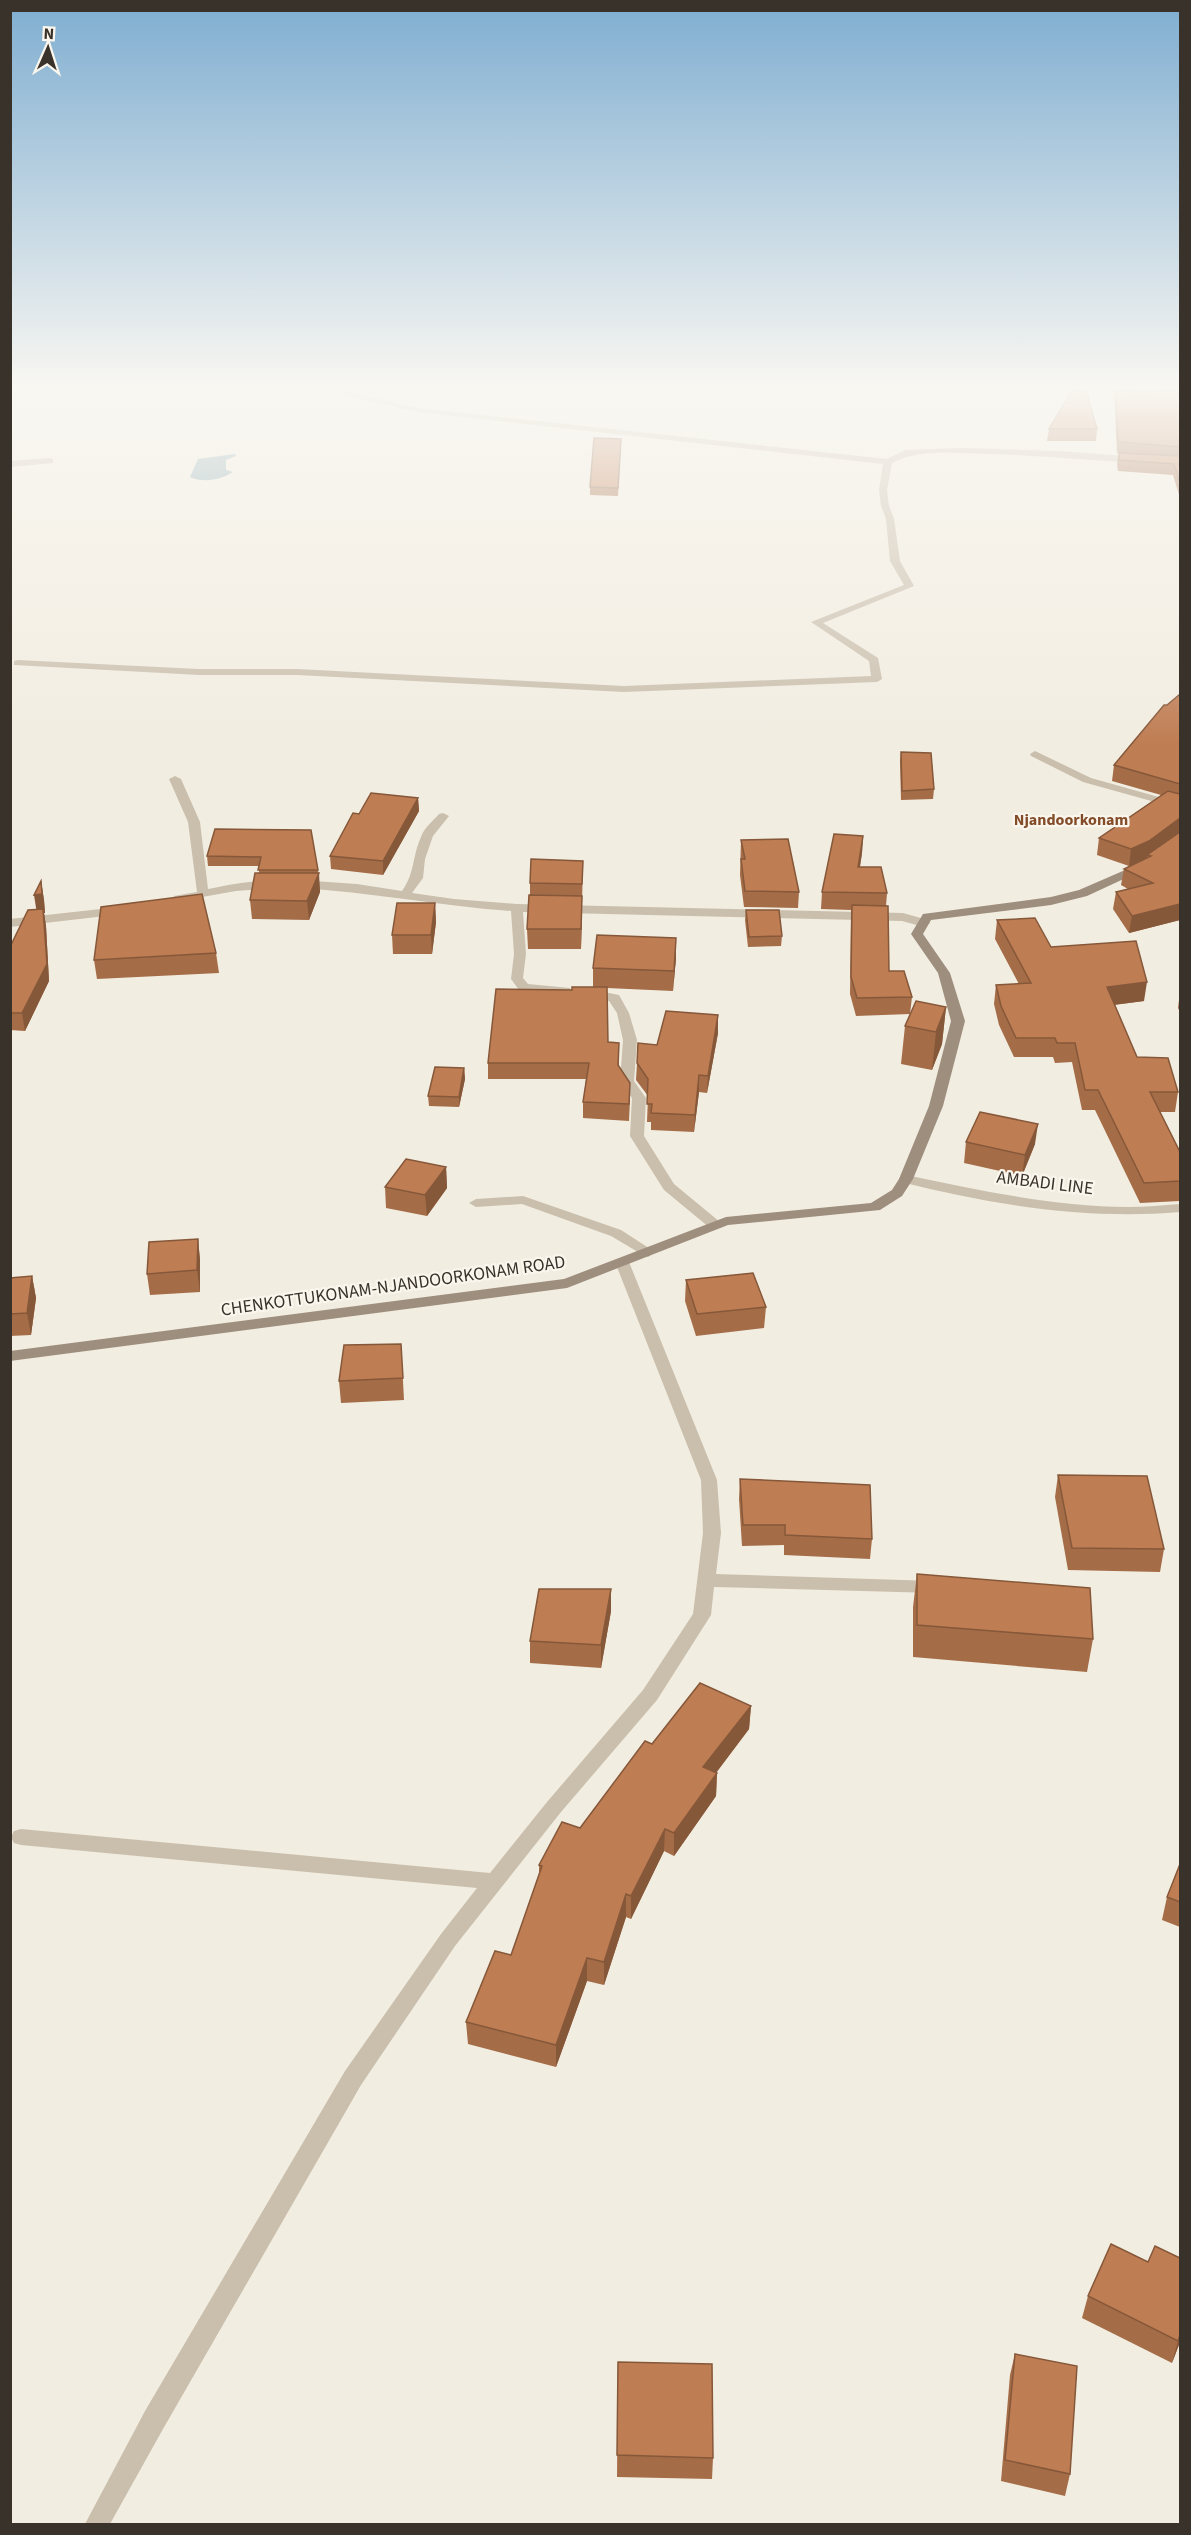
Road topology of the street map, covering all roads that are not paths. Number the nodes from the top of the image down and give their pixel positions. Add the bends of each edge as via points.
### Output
1 (887, 508) edge
2 (13, 662) edge
3 (1035, 754) dead end
4 (175, 779) dead end
5 (1180, 806) edge
6 (443, 816) dead end
7 (1153, 862) edge
8 (203, 893) junction
9 (405, 896) junction
10 (163, 904) edge
11 (517, 908) junction
12 (134, 910) edge
13 (924, 922) junction
14 (10, 923) edge
15 (906, 1179) junction
16 (476, 1203) dead end
17 (1180, 1208) edge
18 (715, 1226) junction
19 (648, 1252) junction
20 (622, 1262) junction
21 (10, 1356) edge
22 (707, 1580) junction
23 (953, 1588) edge
24 (21, 1837) dead end
25 (495, 1882) junction
26 (97, 2524) edge

1 - 2 street via 895,561 909,586 816,622 874,660 877,679 624,689
3 - 5 street via 1087,780
4 - 8 street via 194,822
6 - 9 street via 427,835 417,878
7 - 13 main road via 1083,893 1051,901 927,917
8 - 9 street via 282,884 357,888
8 - 10 street
9 - 11 street
11 - 13 street via 903,917
11 - 18 street via 517,979 524,987 614,998 623,1012 630,1040 627,1081 639,1098 637,1136 669,1187
12 - 14 street
13 - 15 main road, CHENKOTTUKONAM-NJANDOORKONAM ROAD via 917,934 944,973 958,1020 936,1106
15 - 17 street, AMBADI LINE via 976,1194 1069,1206 1122,1211
15 - 18 main road, CHENKOTTUKONAM-NJANDOORKONAM ROAD via 897,1193 875,1207 726,1221
16 - 19 street via 523,1200 616,1233
18 - 19 main road, CHENKOTTUKONAM-NJANDOORKONAM ROAD
19 - 20 main road, CHENKOTTUKONAM-NJANDOORKONAM ROAD
20 - 21 main road, CHENKOTTUKONAM-NJANDOORKONAM ROAD via 567,1283
20 - 22 street via 709,1480 712,1533
22 - 23 street
22 - 25 street via 702,1615 650,1695
24 - 25 street
25 - 26 street via 448,1940 353,2078

